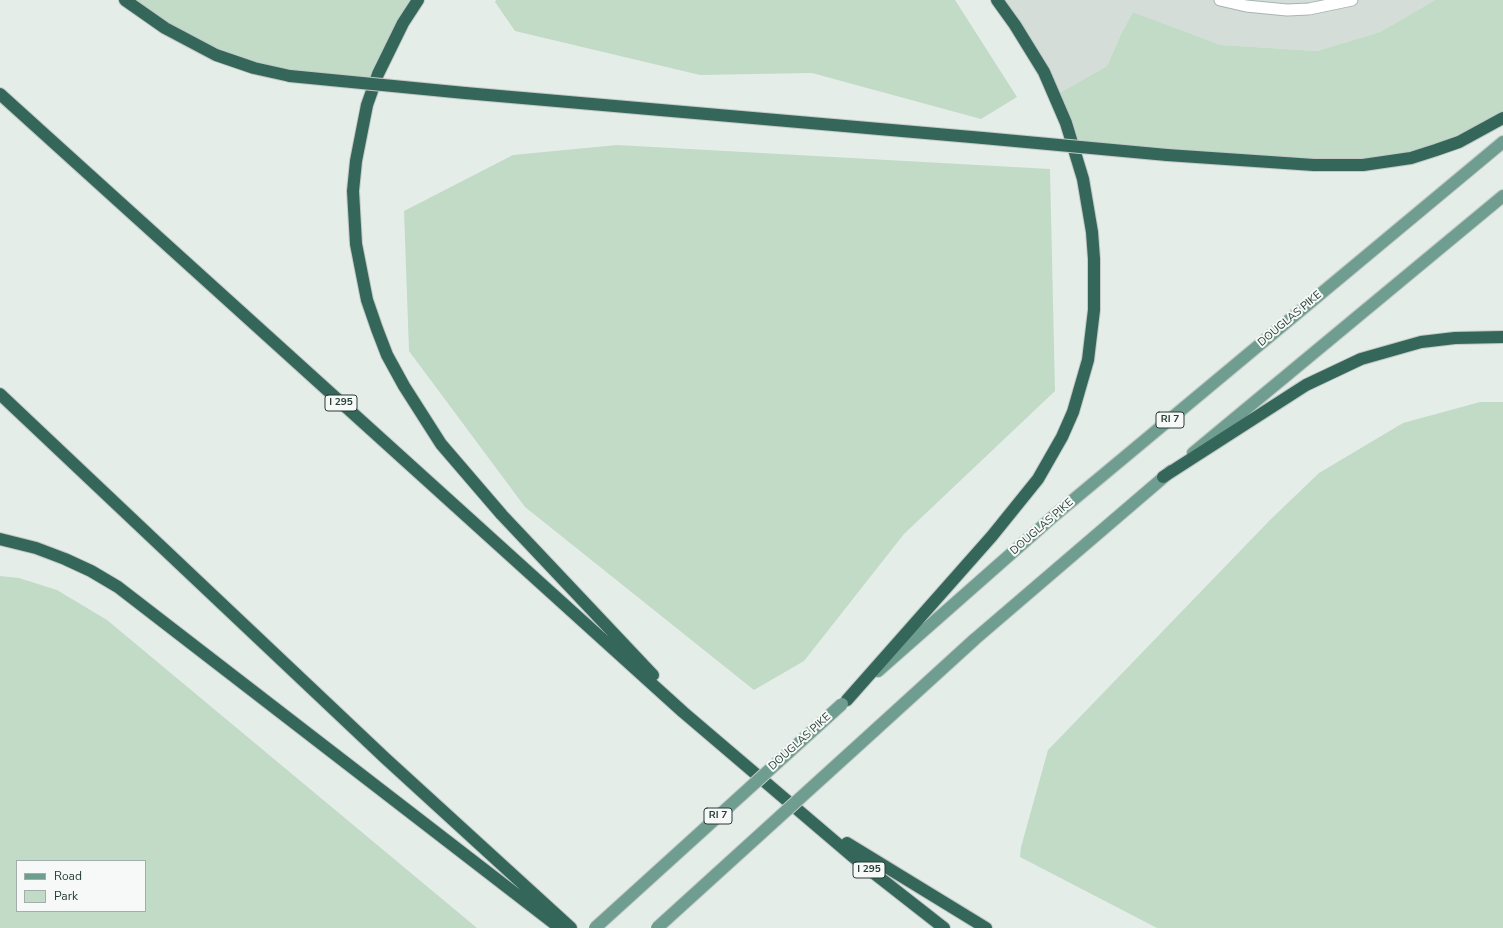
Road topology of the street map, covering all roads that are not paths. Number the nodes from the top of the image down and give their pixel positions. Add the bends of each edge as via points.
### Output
1 (125, 0) edge
2 (418, 0) edge
3 (997, 0) edge
4 (1220, 0) edge
5 (1352, 0) edge
6 (0, 94) edge
7 (1503, 118) edge
8 (1503, 142) edge
9 (1503, 196) edge
10 (1503, 338) edge
11 (0, 394) edge
12 (1163, 477) junction
13 (0, 538) edge
14 (844, 702) junction
15 (683, 712) junction
16 (796, 809) junction
17 (560, 928) edge
18 (571, 928) edge
19 (595, 928) edge
20 (656, 928) edge
21 (944, 928) edge
22 (986, 928) edge

1 - 7 highway, bridge via 165,28 216,55 254,68 290,76 1167,155 1307,165 1363,166 1411,158 1436,150 1459,142
2 - 15 highway via 403,23 378,74 367,105 356,162 353,192 356,244 367,300 377,329 404,386 442,444 502,515 665,688
3 - 14 highway via 1044,72 1066,123 1081,172 1094,259 1094,310 1088,360 1073,412 1038,479 992,536
4 - 5 lane via 1246,6 1287,10 1309,9
6 - 15 highway, I 295
8 - 14 main road, DOUGLAS PIKE / RI 7 via 1055,515
9 - 12 main road
10 - 12 highway via 1455,338 1421,342 1361,359 1299,389
11 - 18 highway via 385,758
12 - 20 main road, bridge via 975,639
13 - 17 highway via 65,559 118,587
14 - 19 main road, DOUGLAS PIKE / RI 7, bridge
15 - 16 highway, I 295
16 - 21 highway, I 295
16 - 22 highway via 864,855

